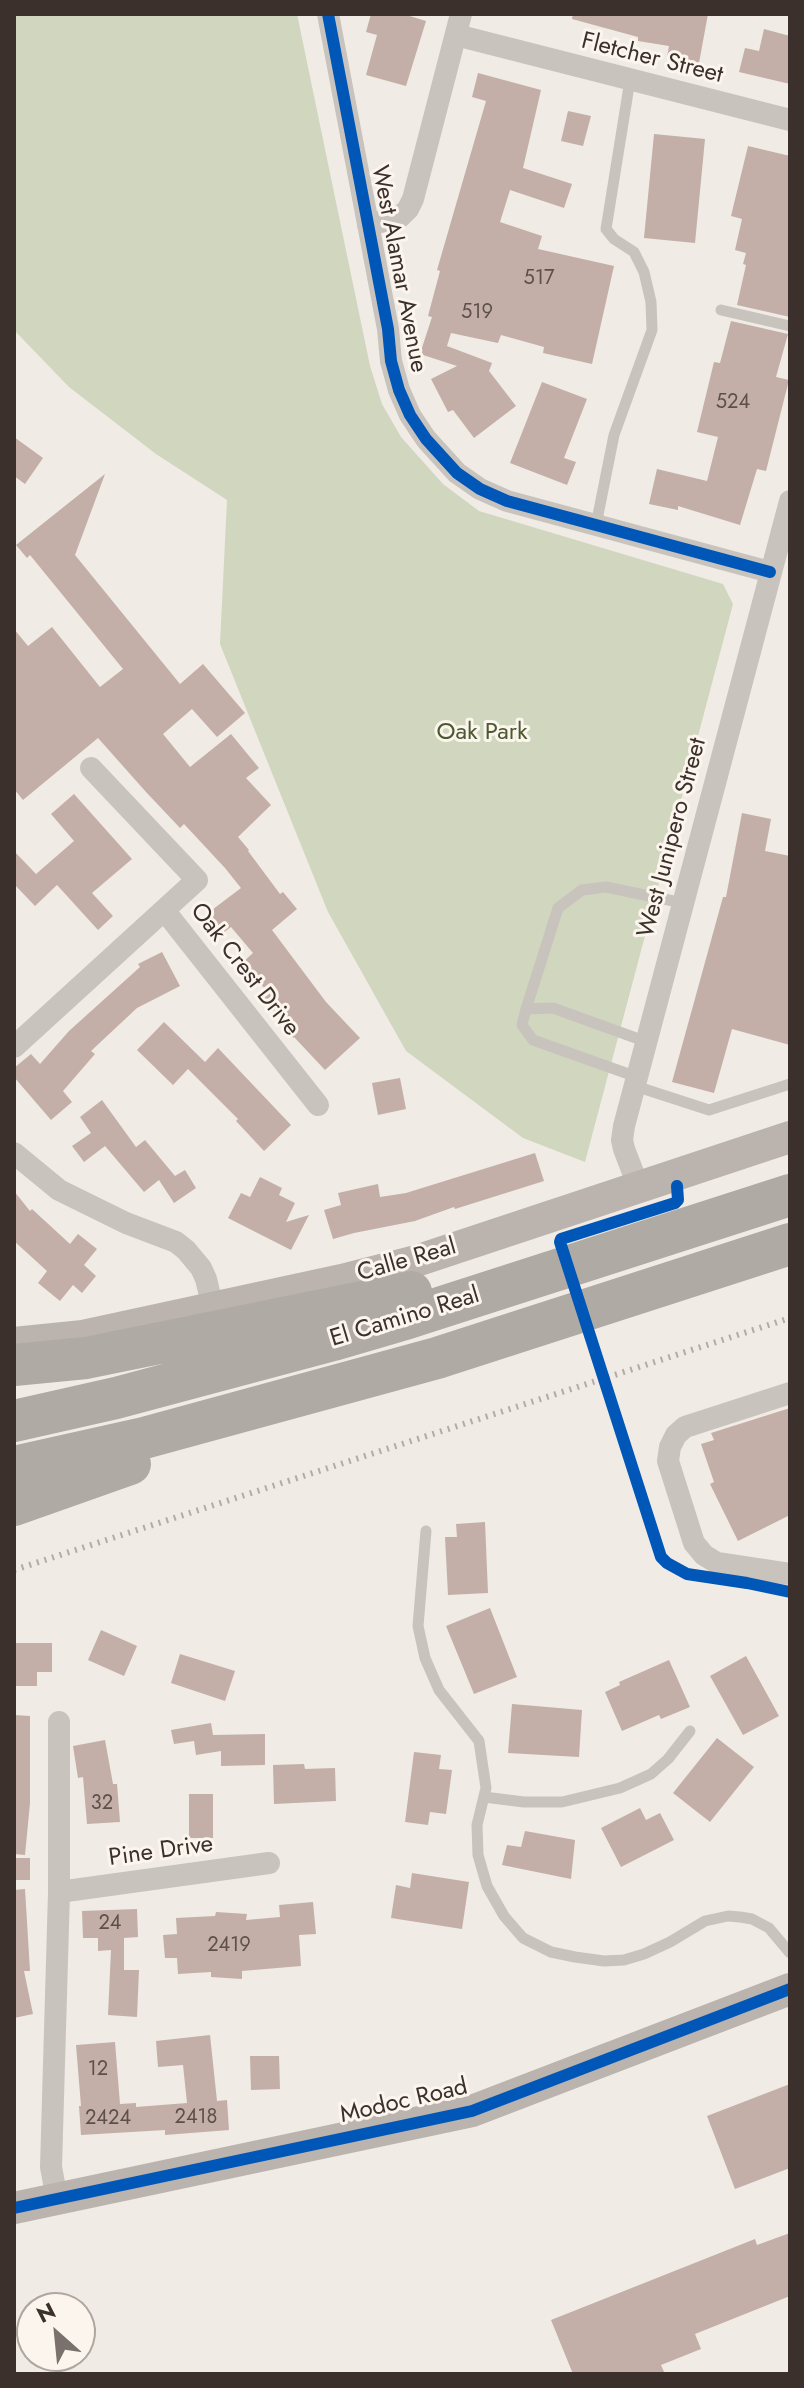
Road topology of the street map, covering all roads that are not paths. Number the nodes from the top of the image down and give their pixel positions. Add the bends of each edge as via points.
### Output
1 (328, 14) edge
2 (459, 24) edge
3 (630, 80) junction
4 (790, 120) edge
5 (368, 225) junction
6 (721, 310) dead end
7 (790, 326) edge
8 (790, 501) edge
9 (596, 525) junction
10 (770, 572) junction
11 (91, 768) dead end
12 (683, 903) junction
13 (164, 910) junction
14 (526, 1009) junction
15 (647, 1042) junction
16 (14, 1047) edge
17 (636, 1082) junction
18 (790, 1084) edge
19 (318, 1105) dead end
20 (790, 1137) edge
21 (14, 1153) edge
22 (639, 1188) junction
23 (790, 1195) edge
24 (790, 1244) edge
25 (504, 1287) junction
26 (213, 1308) junction
27 (14, 1343) edge
28 (437, 1358) junction
29 (14, 1365) edge
30 (790, 1393) edge
31 (14, 1421) edge
32 (14, 1467) edge
33 (14, 1505) edge
34 (426, 1531) dead end
35 (790, 1574) edge
36 (59, 1722) dead end
37 (690, 1731) dead end
38 (484, 1797) junction
39 (269, 1863) dead end
40 (59, 1892) junction
41 (790, 1953) edge
42 (790, 1989) edge
43 (57, 2199) junction
44 (14, 2208) edge

1 - 5 street, West Alamar Avenue
2 - 3 street, Fletcher Street
2 - 5 street via 413,199 400,217
3 - 4 street, Fletcher Street
3 - 9 lane via 606,229 634,252 644,272 652,330 614,435
5 - 9 street, West Alamar Avenue via 391,361 410,415 426,439 480,489
6 - 7 lane
8 - 10 street, West Junipero Street
9 - 10 street, West Alamar Avenue
10 - 12 street, West Junipero Street
11 - 13 street, Oak Crest Drive via 197,880
12 - 14 lane via 606,887 582,890 558,908
12 - 15 street, West Junipero Street
13 - 16 street
13 - 19 street, Oak Crest Drive
14 - 15 lane via 553,1008
14 - 17 lane via 522,1025 533,1040
15 - 17 street, West Junipero Street
17 - 18 lane via 709,1110
17 - 22 street, West Junipero Street via 622,1140
20 - 22 street, Calle Real
21 - 26 street via 59,1190 176,1242 201,1268
22 - 26 street, Calle Real via 416,1261
23 - 25 highway, El Camino Real
24 - 28 highway, El Camino Real
25 - 29 highway via 427,1289 86,1358
25 - 31 highway, El Camino Real via 303,1349
26 - 27 street, Calle Real via 83,1336
28 - 32 highway, El Camino Real via 186,1427
28 - 33 highway
30 - 35 street via 685,1427 676,1435 668,1461 694,1543 704,1555 717,1563
34 - 38 lane via 418,1626 439,1690 479,1741
36 - 40 street
37 - 38 lane via 651,1774 620,1788 562,1802
38 - 41 lane via 477,1825 478,1855 487,1886 523,1938 551,1952 624,1960 705,1921 728,1916 769,1928
39 - 40 street, Pine Drive
40 - 43 street via 51,2167
42 - 43 street, Modoc Road via 472,2111
43 - 44 street, Modoc Road

